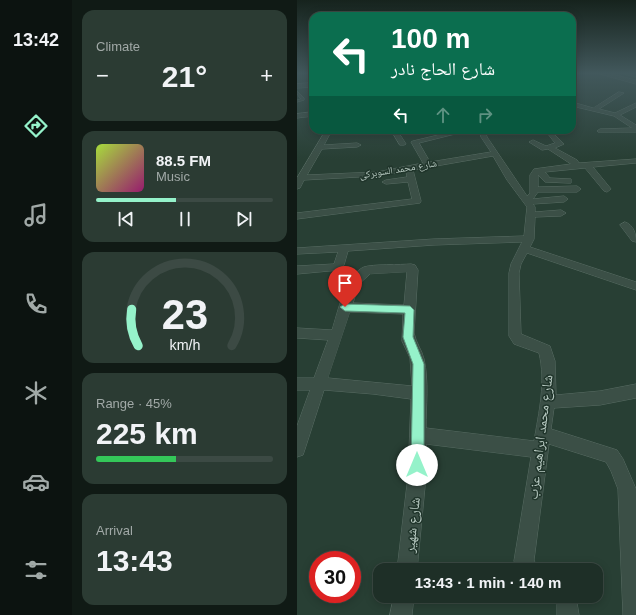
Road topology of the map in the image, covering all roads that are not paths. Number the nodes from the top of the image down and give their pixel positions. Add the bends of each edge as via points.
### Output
1 (590, 102) dead end
2 (607, 102) edge
3 (576, 105) edge
4 (636, 105) edge
5 (583, 106) junction
6 (595, 109) junction
7 (309, 114) edge
8 (616, 115) junction
9 (297, 116) edge
10 (636, 129) edge
11 (600, 131) dead end
12 (327, 134) edge
13 (396, 134) edge
14 (433, 134) edge
15 (450, 134) edge
16 (482, 134) edge
17 (551, 134) edge
18 (436, 137) junction
19 (533, 142) dead end
20 (402, 144) dead end
21 (357, 145) dead end
22 (319, 147) junction
23 (547, 148) junction
24 (497, 157) junction
25 (636, 161) edge
26 (428, 164) junction
27 (587, 165) junction
28 (575, 166) junction
29 (539, 171) junction
30 (410, 173) junction
31 (299, 181) edge
32 (568, 181) dead end
33 (386, 182) dead end
34 (577, 189) dead end
35 (607, 189) dead end
36 (534, 190) junction
37 (564, 199) dead end
38 (527, 201) junction
39 (561, 213) dead end
40 (531, 215) junction
41 (297, 216) edge
42 (625, 225) dead end
43 (636, 239) edge
44 (527, 244) junction
45 (344, 248) junction
46 (297, 251) edge
47 (297, 270) edge
48 (636, 286) edge
49 (345, 307) junction
50 (410, 310) junction
51 (297, 333) edge
52 (336, 335) junction
53 (320, 383) junction
54 (297, 384) edge
55 (636, 391) edge
56 (418, 393) junction
57 (547, 402) junction
58 (417, 435) junction
59 (541, 442) junction
60 (297, 449) edge
61 (632, 491) edge
62 (408, 563) edge
63 (526, 563) edge
64 (403, 603) edge
65 (567, 603) edge
66 (401, 615) edge
67 (568, 615) edge
68 (634, 615) edge

1 - 5 street
2 - 6 street
3 - 5 street
4 - 8 street
5 - 6 street
6 - 8 street
7 - 9 street
8 - 10 street
10 - 11 street
12 - 22 street
13 - 20 street
14 - 18 street
15 - 18 street
16 - 24 street
17 - 23 street via 560,143
18 - 26 street via 415,142
19 - 23 street
21 - 22 street
22 - 31 street
23 - 28 street via 574,162
24 - 26 street, شارع محمد السوبركى
24 - 30 street
24 - 38 street
25 - 27 street
26 - 30 street, شارع محمد السوبركى
27 - 28 street
27 - 35 street
28 - 29 street
29 - 32 street via 548,180
29 - 36 street via 534,175
30 - 31 street, شارع محمد السوبركى
30 - 33 street
30 - 41 street via 417,201
34 - 36 street
36 - 38 street
37 - 38 street
38 - 40 street via 531,207
39 - 40 street
40 - 44 street
42 - 43 street
44 - 45 street via 433,242
44 - 48 street
44 - 57 street, شارع محمد ابراهيم عزب via 514,273 515,336 545,350 548,368
45 - 46 street
45 - 47 street via 336,267
49 - 50 street
49 - 50 street, شارع شهير via 354,283 365,271 411,268 413,270
49 - 52 street
50 - 56 street, شارع شهير via 408,337 419,364
51 - 52 street
52 - 53 street
53 - 54 street
53 - 56 street
53 - 60 street
55 - 57 street via 600,398
56 - 58 street, شارع شهير
57 - 59 street, شارع محمد ابراهيم عزب
58 - 59 street
58 - 62 street, شارع شهير via 416,491
59 - 61 street via 567,441 611,456
59 - 63 street, شارع محمد ابراهيم عزب
61 - 68 street
64 - 66 street
65 - 67 street

